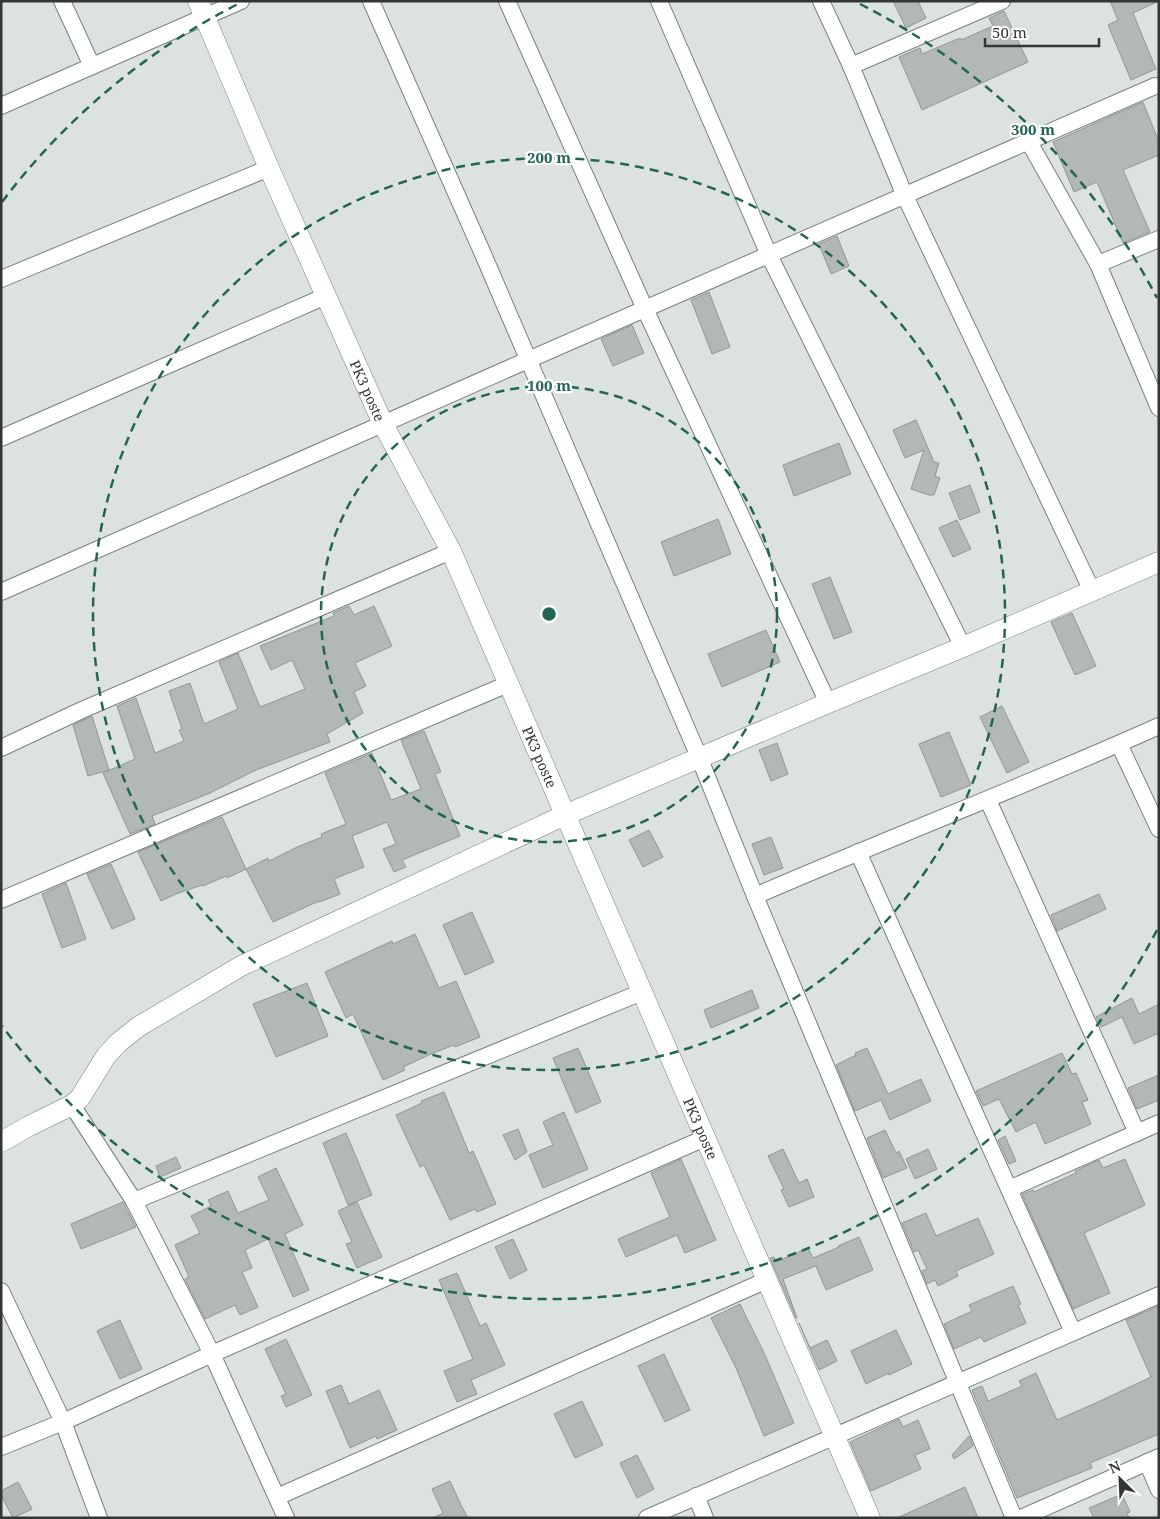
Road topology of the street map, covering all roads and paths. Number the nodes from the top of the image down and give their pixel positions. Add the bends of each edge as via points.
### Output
1 (62, 1) edge
2 (241, 1) edge
3 (371, 1) edge
4 (507, 1) edge
5 (658, 1) edge
6 (821, 1) edge
7 (1002, 1) edge
8 (976, 7) edge
9 (201, 9) edge
10 (92, 66) junction
11 (851, 66) junction
12 (1155, 86) dead end
13 (1, 106) edge
14 (1029, 142) junction
15 (269, 168) junction
16 (905, 196) junction
17 (1159, 239) edge
18 (769, 255) junction
19 (1098, 264) junction
20 (1, 279) edge
21 (326, 296) junction
22 (645, 309) junction
23 (528, 360) junction
24 (1157, 399) edge
25 (383, 424) junction
26 (1, 438) edge
27 (451, 551) junction
28 (1159, 562) edge
29 (1092, 591) junction
30 (1, 592) edge
31 (963, 647) junction
32 (508, 684) junction
33 (828, 703) junction
34 (1159, 726) edge
35 (1119, 744) junction
36 (1, 748) edge
37 (699, 758) junction
38 (988, 800) junction
39 (565, 815) junction
40 (1159, 828) edge
41 (858, 852) junction
42 (755, 896) junction
43 (1, 900) edge
44 (642, 992) junction
45 (72, 1105) junction
46 (1159, 1123) edge
47 (1137, 1133) junction
48 (705, 1138) junction
49 (1, 1142) edge
50 (1009, 1189) junction
51 (134, 1201) junction
52 (767, 1280) junction
53 (1, 1291) edge
54 (1159, 1294) edge
55 (1073, 1332) junction
56 (212, 1354) junction
57 (958, 1383) junction
58 (63, 1422) junction
59 (835, 1436) junction
60 (1, 1447) edge
61 (1153, 1459) edge
62 (1159, 1490) edge
63 (696, 1496) junction
64 (277, 1497) junction
65 (99, 1518) edge
66 (286, 1518) edge
67 (647, 1518) edge
68 (706, 1518) edge
69 (870, 1518) edge
70 (1014, 1518) edge
71 (1021, 1518) edge

1 - 10 street
2 - 9 street
3 - 23 street
4 - 22 street
5 - 18 street
6 - 11 street
7 - 8 street
8 - 11 street
9 - 10 street
9 - 15 street, PK3 poste
10 - 13 street
11 - 16 street
12 - 14 street
14 - 16 street
14 - 19 street
15 - 20 street
15 - 21 street, PK3 poste
16 - 18 street
16 - 29 street
17 - 19 street
18 - 22 street
18 - 31 street
19 - 24 street
21 - 25 street, PK3 poste
21 - 26 street
22 - 23 street
22 - 33 street
23 - 25 street
23 - 37 street
25 - 27 street, PK3 poste
25 - 30 street
27 - 32 street, PK3 poste
27 - 36 street
28 - 29 street
29 - 31 street
31 - 33 street
32 - 39 street, PK3 poste
32 - 43 street
33 - 37 street
34 - 35 street
35 - 38 street
35 - 40 street
37 - 39 street
37 - 42 street
38 - 41 street
38 - 47 street
39 - 44 street, PK3 poste
39 - 45 street via 241,966 118,1043
41 - 42 street
41 - 50 street
42 - 57 street
44 - 48 street, PK3 poste
44 - 51 street
45 - 49 street
45 - 51 street
46 - 47 street
47 - 50 street
48 - 52 street, PK3 poste
48 - 56 street
50 - 55 street
51 - 56 street
52 - 59 street, PK3 poste
52 - 64 street
53 - 58 street
54 - 55 street
55 - 57 street
56 - 58 street
56 - 64 street
57 - 59 street
57 - 70 street
58 - 60 street
58 - 65 street
59 - 63 street
59 - 69 street, PK3 poste
61 - 62 street
61 - 71 street
63 - 67 street
63 - 68 street
64 - 66 street

